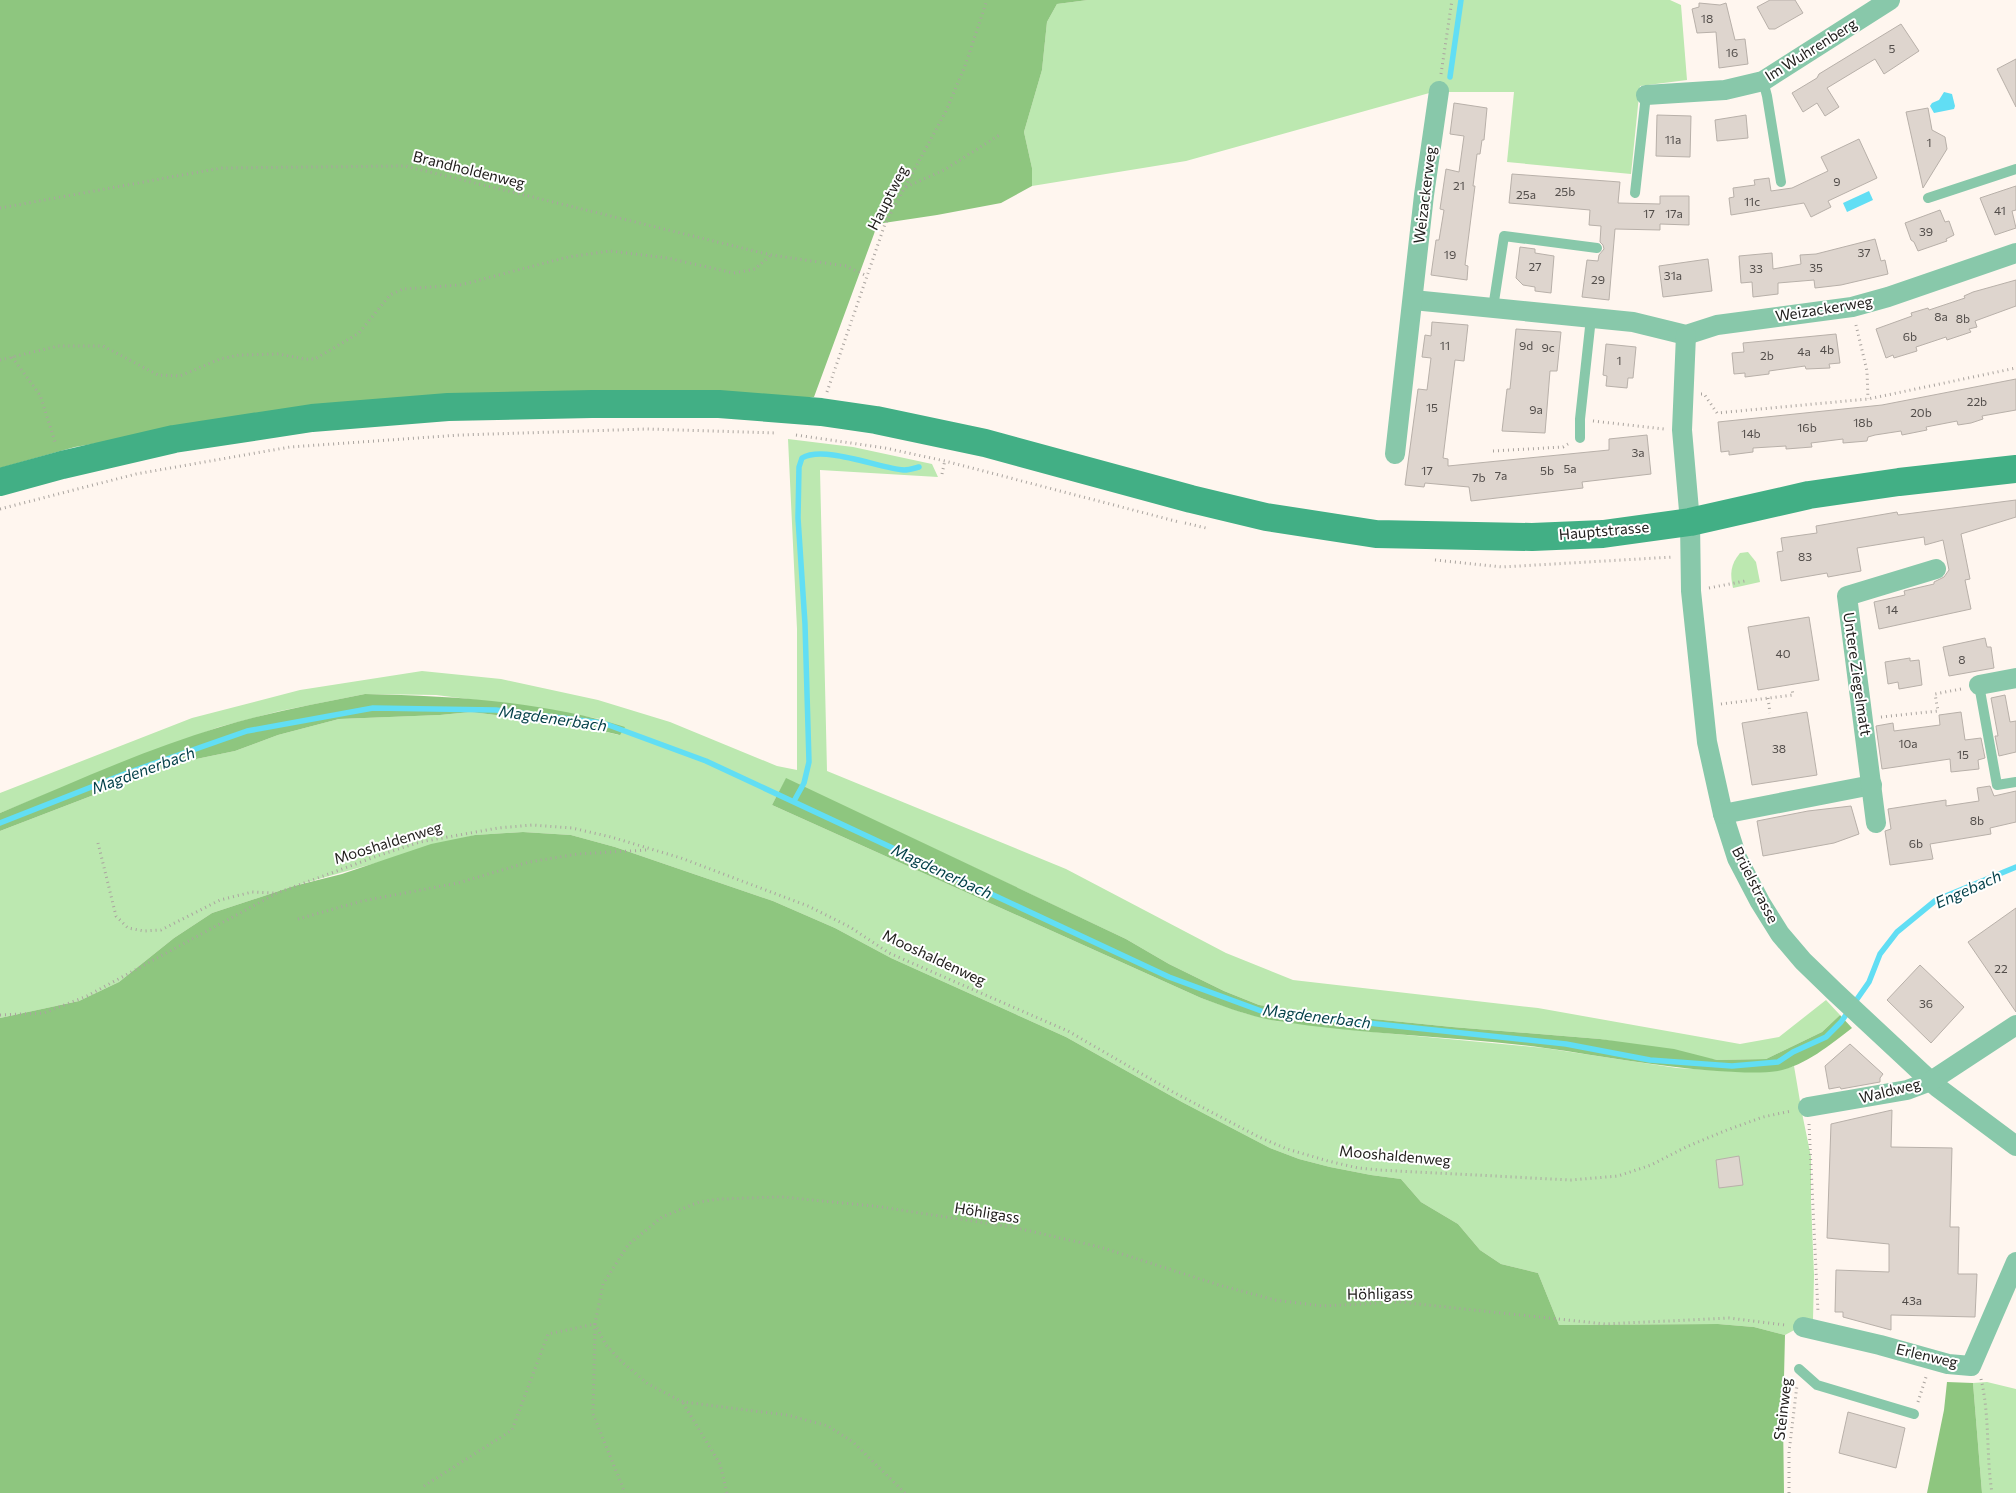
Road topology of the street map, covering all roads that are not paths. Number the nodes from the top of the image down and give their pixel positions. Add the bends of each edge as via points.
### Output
1 (1890, 0) edge
2 (1762, 81) junction
3 (1438, 91) road end
4 (1646, 95) joint
5 (2016, 169) edge
6 (1781, 182) dead end
7 (1635, 193) dead end
8 (1928, 198) dead end
9 (1597, 248) dead end
10 (2016, 252) edge
11 (1413, 300) junction
12 (1494, 308) junction
13 (1591, 318) junction
14 (1686, 334) junction
15 (1580, 438) road end
16 (1395, 454) dead end
17 (2016, 469) edge
18 (0, 482) edge
19 (1690, 522) junction
20 (1936, 570) dead end
21 (2016, 678) edge
22 (1979, 685) joint
23 (2016, 782) edge
24 (1872, 785) junction
25 (1723, 814) junction
26 (1876, 822) dead end
27 (2016, 1025) edge
28 (1931, 1081) junction
29 (1808, 1107) road end
30 (2016, 1146) edge
31 (2016, 1262) edge
32 (1811, 1329) road end
33 (1799, 1368) road end
34 (1914, 1414) dead end

1 - 2 street, Im Wuhrenberg
2 - 4 street, Im Wuhrenberg via 1725,90
2 - 6 lane
3 - 11 street, Weizackerweg
4 - 7 lane, Im Wuhrenberg
5 - 8 lane
9 - 12 lane via 1504,236
10 - 14 street, Weizackerweg via 1852,307 1717,324
11 - 12 street
11 - 16 street, Weizackerweg
12 - 13 street
13 - 14 street via 1654,326
13 - 15 lane
14 - 19 street via 1682,430
17 - 19 main road, Hauptstrasse via 1809,495
18 - 19 main road, Hauptstrasse via 62,464 174,439 312,418 448,407 719,404 820,412 949,434 1266,517 1376,534 1532,537 1603,534
19 - 25 street, Brüelstrasse via 1691,591 1706,742
20 - 24 street, Untere Ziegelmatt via 1847,596
21 - 22 street
22 - 23 lane via 1997,785
24 - 25 street
24 - 26 street, Untere Ziegelmatt
25 - 28 street, Brüelstrasse via 1737,858 1780,934 1803,961
27 - 28 street, Waldweg
28 - 29 street, Waldweg via 1906,1090
28 - 30 street, Brüelstrasse
31 - 32 street, Erlenweg via 1971,1366 1948,1364
33 - 34 lane via 1817,1385

